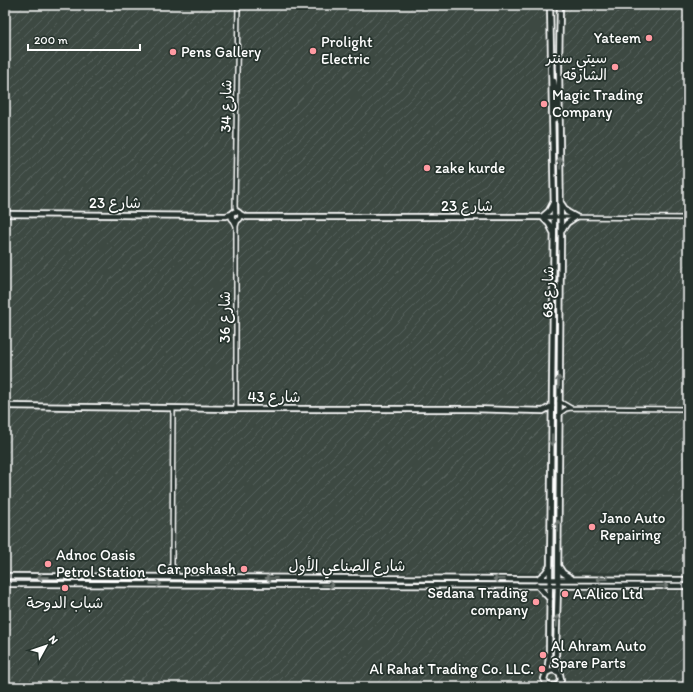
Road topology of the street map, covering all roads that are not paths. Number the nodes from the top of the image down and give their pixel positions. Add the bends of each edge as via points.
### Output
1 (238, 5) edge
2 (550, 5) edge
3 (560, 5) edge
4 (551, 30) junction
5 (559, 32) junction
6 (552, 78) junction
7 (560, 141) junction
8 (554, 201) junction
9 (560, 202) junction
10 (5, 214) edge
11 (236, 217) junction
12 (542, 217) junction
13 (554, 217) junction
14 (560, 217) junction
15 (576, 217) junction
16 (688, 218) edge
17 (554, 233) junction
18 (561, 233) junction
19 (559, 400) junction
20 (5, 406) edge
21 (552, 406) junction
22 (173, 408) junction
23 (571, 408) junction
24 (236, 409) junction
25 (688, 409) edge
26 (543, 411) junction
27 (559, 414) junction
28 (552, 417) junction
29 (172, 564) junction
30 (550, 564) junction
31 (558, 566) junction
32 (5, 576) edge
33 (165, 577) junction
34 (178, 577) junction
35 (538, 578) junction
36 (550, 578) junction
37 (558, 578) junction
38 (572, 578) junction
39 (688, 580) edge
40 (5, 584) edge
41 (538, 585) junction
42 (550, 585) junction
43 (558, 585) junction
44 (567, 586) junction
45 (688, 586) edge
46 (557, 598) junction
47 (550, 599) junction
48 (547, 672) junction
49 (558, 672) junction
50 (548, 686) edge
51 (557, 686) edge

1 - 11 street, شارع 34
2 - 4 street, شارع 68
3 - 5 street, شارع 68
4 - 5 street via 555,23
4 - 6 street, شارع 68
5 - 7 street, شارع 68
6 - 7 street via 555,87 555,133
6 - 8 street, شارع 68
9 -> 7 street, شارع 68
8 - 12 street
8 - 13 street, شارع 68
9 - 14 street, شارع 68
9 - 15 street via 567,212
10 - 11 street, شارع 23
11 - 12 street, شارع 23
11 - 24 street, شارع 36
12 - 13 street, شارع 23
12 - 17 street
13 - 14 street, شارع 23
13 - 17 street, شارع 68
14 - 15 street, شارع 23
14 - 18 street, شارع 68
15 - 16 street, شارع 23
15 - 18 street via 567,223
17 - 21 street, شارع 68
19 -> 18 street, شارع 68
19 - 23 street
19 - 27 street, شارع 68
20 - 22 street, شارع 43
21 - 26 street, شارع 43
21 - 28 street, شارع 68
22 - 24 street, شارع 43
22 - 29 street
23 - 25 street
23 - 27 street
24 - 26 street, شارع 43
26 - 28 street
31 -> 27 street, شارع 68
28 -> 30 street, شارع 68
29 - 33 street
29 - 34 street
30 - 35 street via 545,573
30 - 36 street, شارع 68
31 - 37 street, شارع 68
31 - 38 street via 563,573
33 -> 32 street, شارع الصناعي الأول
33 - 34 street, شارع الصناعي الأول
35 -> 34 street, شارع الصناعي الأول
35 - 36 street, شارع الصناعي الأول
36 - 37 street, شارع الصناعي الأول
36 - 42 street, شارع 68
37 - 38 street, شارع الصناعي الأول
37 - 43 street, شارع 68
39 -> 38 street, شارع الصناعي الأول
40 -> 41 street, شارع الصناعي الأول
41 - 42 street, شارع الصناعي الأول
41 - 47 street
42 - 43 street, شارع الصناعي الأول
42 - 47 street, شارع 68
43 - 44 street, شارع الصناعي الأول
43 - 46 street, شارع 68
44 -> 45 street, شارع الصناعي الأول
44 - 46 street
49 -> 46 street, شارع 68
47 - 48 street, شارع 68
48 - 49 street
48 - 50 street via 544,679
49 - 51 street via 561,680
50 - 51 street

